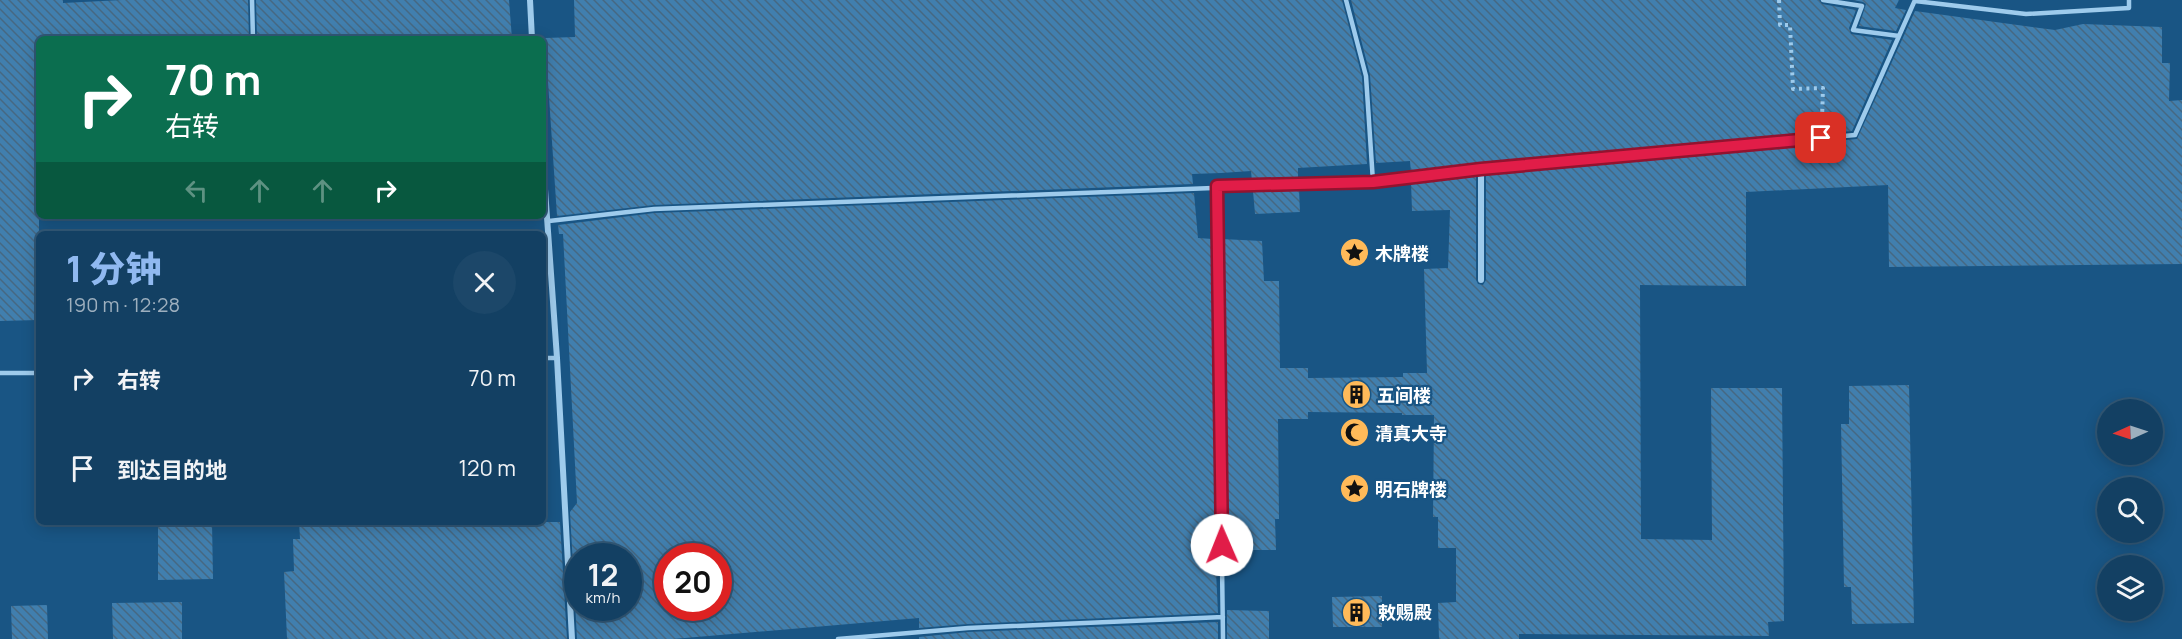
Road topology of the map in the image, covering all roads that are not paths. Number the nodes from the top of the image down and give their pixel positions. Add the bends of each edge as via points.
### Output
1 (252, 0) edge
2 (530, 0) edge
3 (1346, 0) edge
4 (1823, 0) edge
5 (1915, 0) edge
6 (2129, 0) edge
7 (253, 36) edge
8 (532, 36) edge
9 (1899, 36) junction
10 (1481, 169) junction
11 (1373, 182) junction
12 (1217, 186) junction
13 (546, 191) edge
14 (549, 221) junction
15 (1481, 280) dead end
16 (546, 358) edge
17 (557, 358) junction
18 (0, 373) edge
19 (36, 373) edge
20 (1222, 617) junction
21 (572, 639) edge
22 (838, 639) edge
23 (1222, 639) edge

1 - 7 lane
2 - 8 street
3 - 11 lane via 1366,76
4 - 9 lane via 1862,6 1853,30
5 - 6 lane via 2026,14 2129,8
5 - 9 lane
9 - 10 lane via 1855,135
10 - 11 lane
10 - 15 street
11 - 12 lane
12 - 14 lane via 654,209
12 - 20 lane
13 - 14 street
14 - 17 street
16 - 17 lane
17 - 21 street
18 - 19 lane
20 - 22 lane via 968,628
20 - 23 lane

